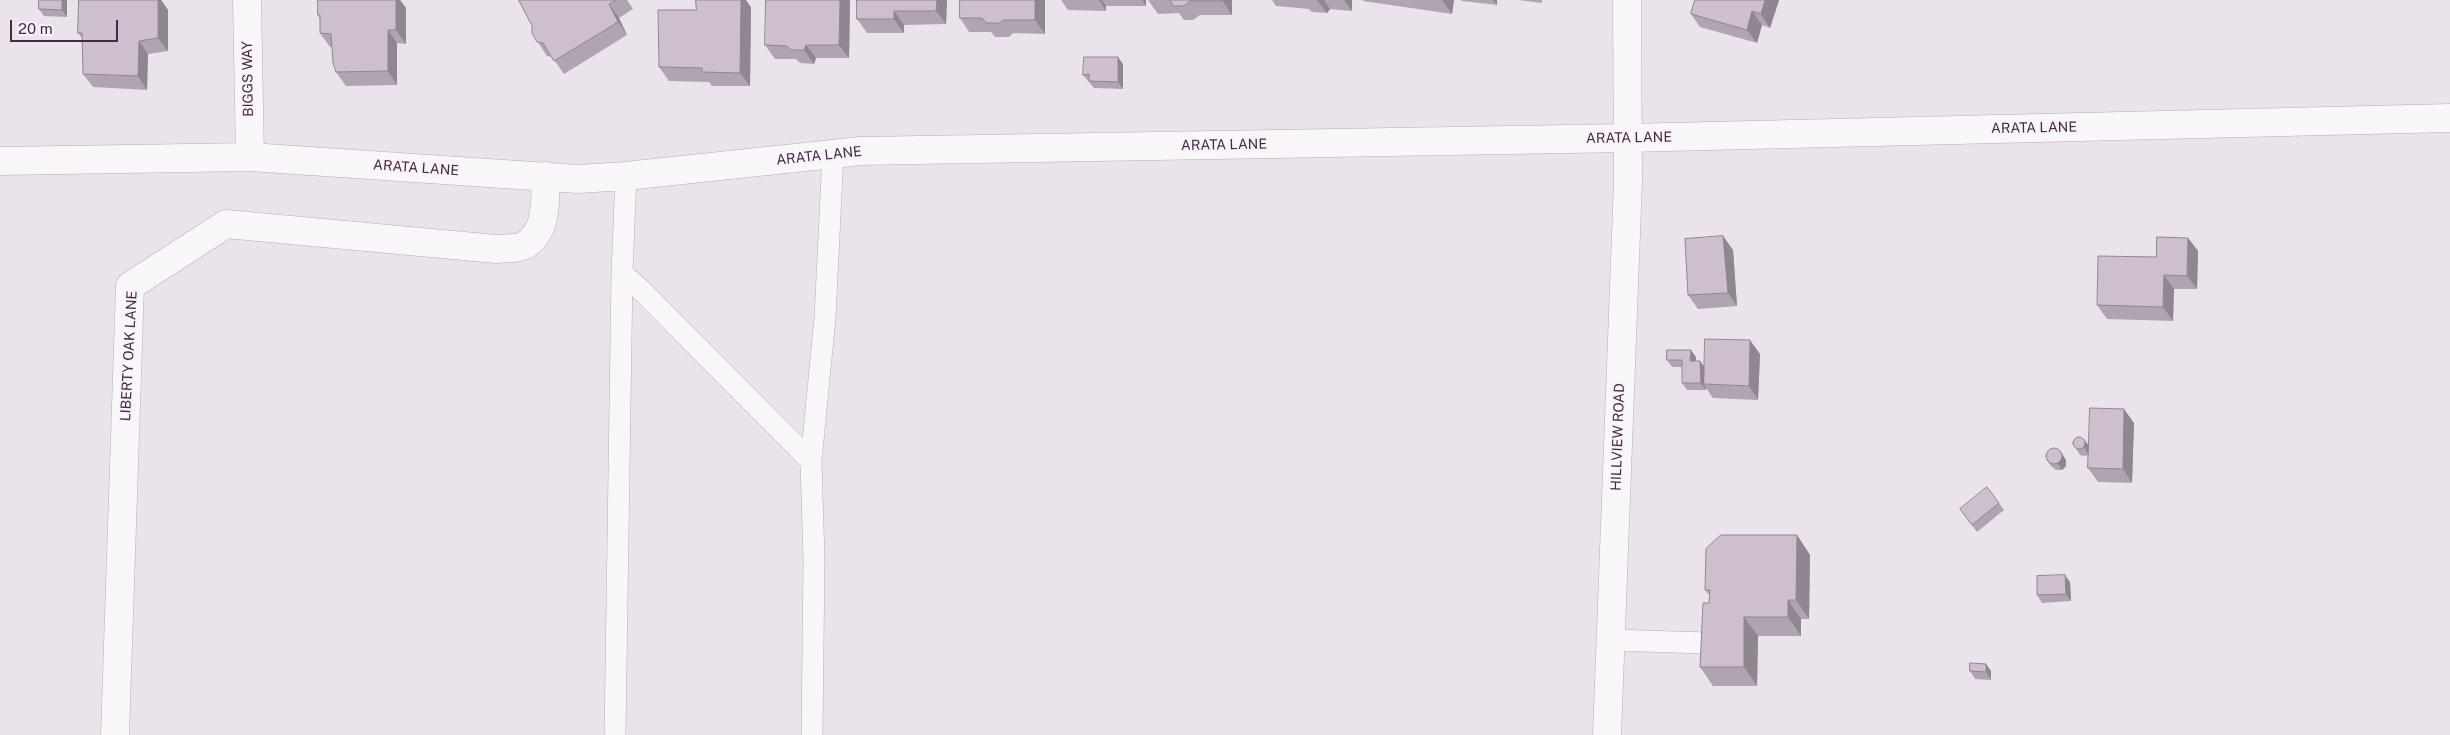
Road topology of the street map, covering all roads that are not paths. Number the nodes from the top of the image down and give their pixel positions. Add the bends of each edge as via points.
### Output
1 (247, 0) edge
2 (1627, 0) edge
3 (2450, 118) edge
4 (1628, 138) junction
5 (832, 154) junction
6 (250, 157) junction
7 (0, 161) edge
8 (546, 176) junction
9 (626, 176) junction
10 (622, 273) junction
11 (811, 461) junction
12 (1610, 640) junction
13 (1707, 643) edge
14 (115, 735) edge
15 (615, 735) edge
16 (812, 735) edge
17 (1607, 735) edge

1 - 6 street, BIGGS WAY
2 - 4 street, HILLVIEW ROAD
3 - 4 street, ARATA LANE
4 - 5 street, ARATA LANE
4 - 12 street, HILLVIEW ROAD
5 - 9 street, ARATA LANE
5 - 11 lane via 826,318
6 - 7 street, ARATA LANE
6 - 8 street, ARATA LANE
8 - 9 street, ARATA LANE
8 - 14 street, LIBERTY OAK LANE via 544,216 538,234 522,246 496,249 226,224 130,286
9 - 10 lane
10 - 11 lane
10 - 15 lane
11 - 16 lane via 814,559
12 - 13 lane
12 - 17 street, HILLVIEW ROAD

